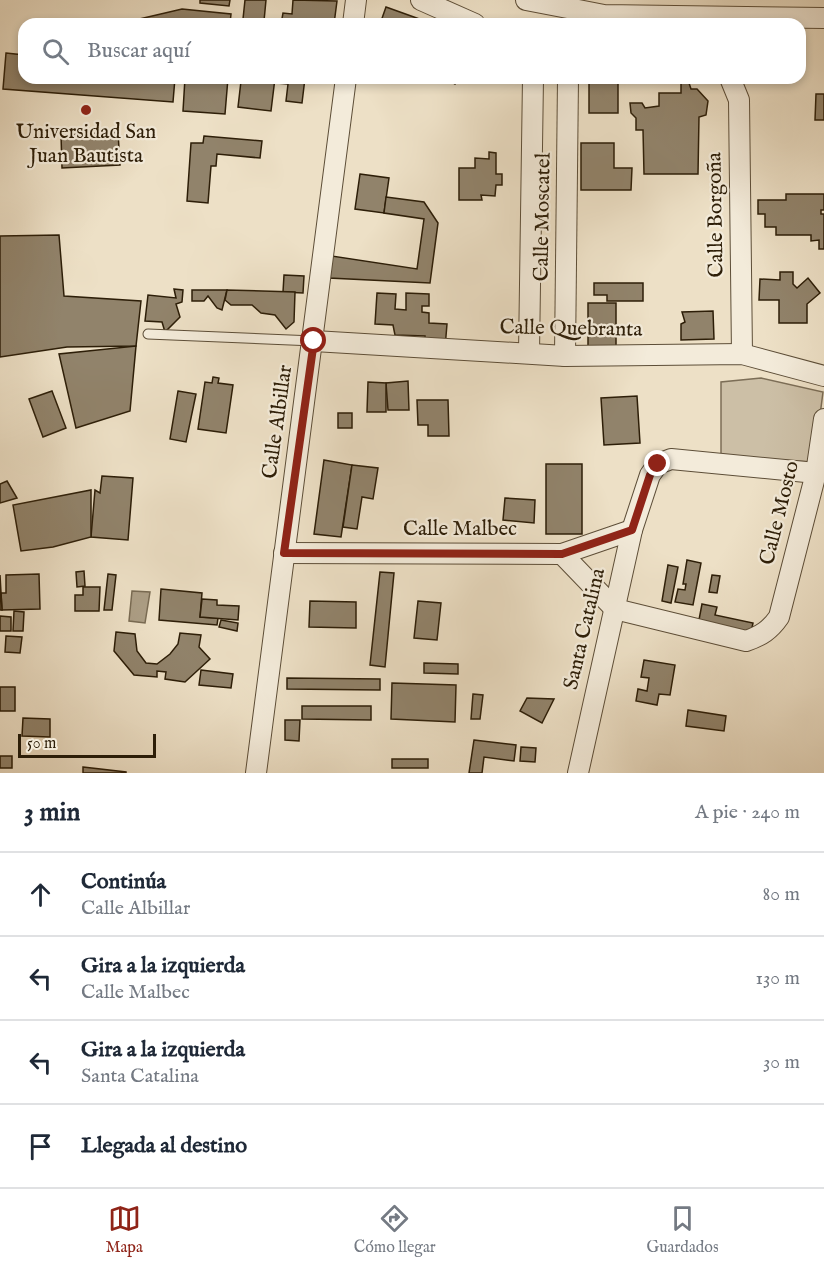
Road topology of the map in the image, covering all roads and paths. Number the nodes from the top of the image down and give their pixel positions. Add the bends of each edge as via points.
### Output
1 (356, 0) edge
2 (421, 0) edge
3 (526, 0) edge
4 (354, 18) edge
5 (462, 18) edge
6 (824, 18) edge
7 (345, 84) edge
8 (533, 84) edge
9 (568, 84) edge
10 (733, 84) edge
11 (148, 334) dead end
12 (314, 341) junction
13 (529, 353) junction
14 (742, 354) junction
15 (565, 357) junction
16 (824, 376) edge
17 (824, 419) edge
18 (816, 473) junction
19 (632, 530) junction
20 (284, 553) junction
21 (562, 554) junction
22 (615, 609) junction
23 (256, 773) edge
24 (578, 773) edge

1 - 4 street
2 - 5 street
3 - 6 street via 604,15
7 - 12 street, Calle Albillar
8 - 13 street, Calle Moscatel
9 - 15 street, Calle Moscatel
10 - 14 street, Calle Borgoña via 739,99
11 - 12 lane
12 - 13 street, Calle Quebranta
12 - 20 street, Calle Albillar
13 - 15 street, Calle Quebranta
14 - 15 street, Calle Quebranta
14 - 16 street, Calle Quebranta
17 - 18 street, Calle Mosto
18 - 19 street, Santa Catalina via 671,459 658,464 650,475
18 - 22 street, Calle Mosto via 779,617 770,629 746,641
19 - 21 street, Calle Malbec
19 - 22 street, Santa Catalina
20 - 21 street, Calle Malbec
20 - 23 street, Calle Albillar
21 - 22 street
22 - 24 street, Santa Catalina

